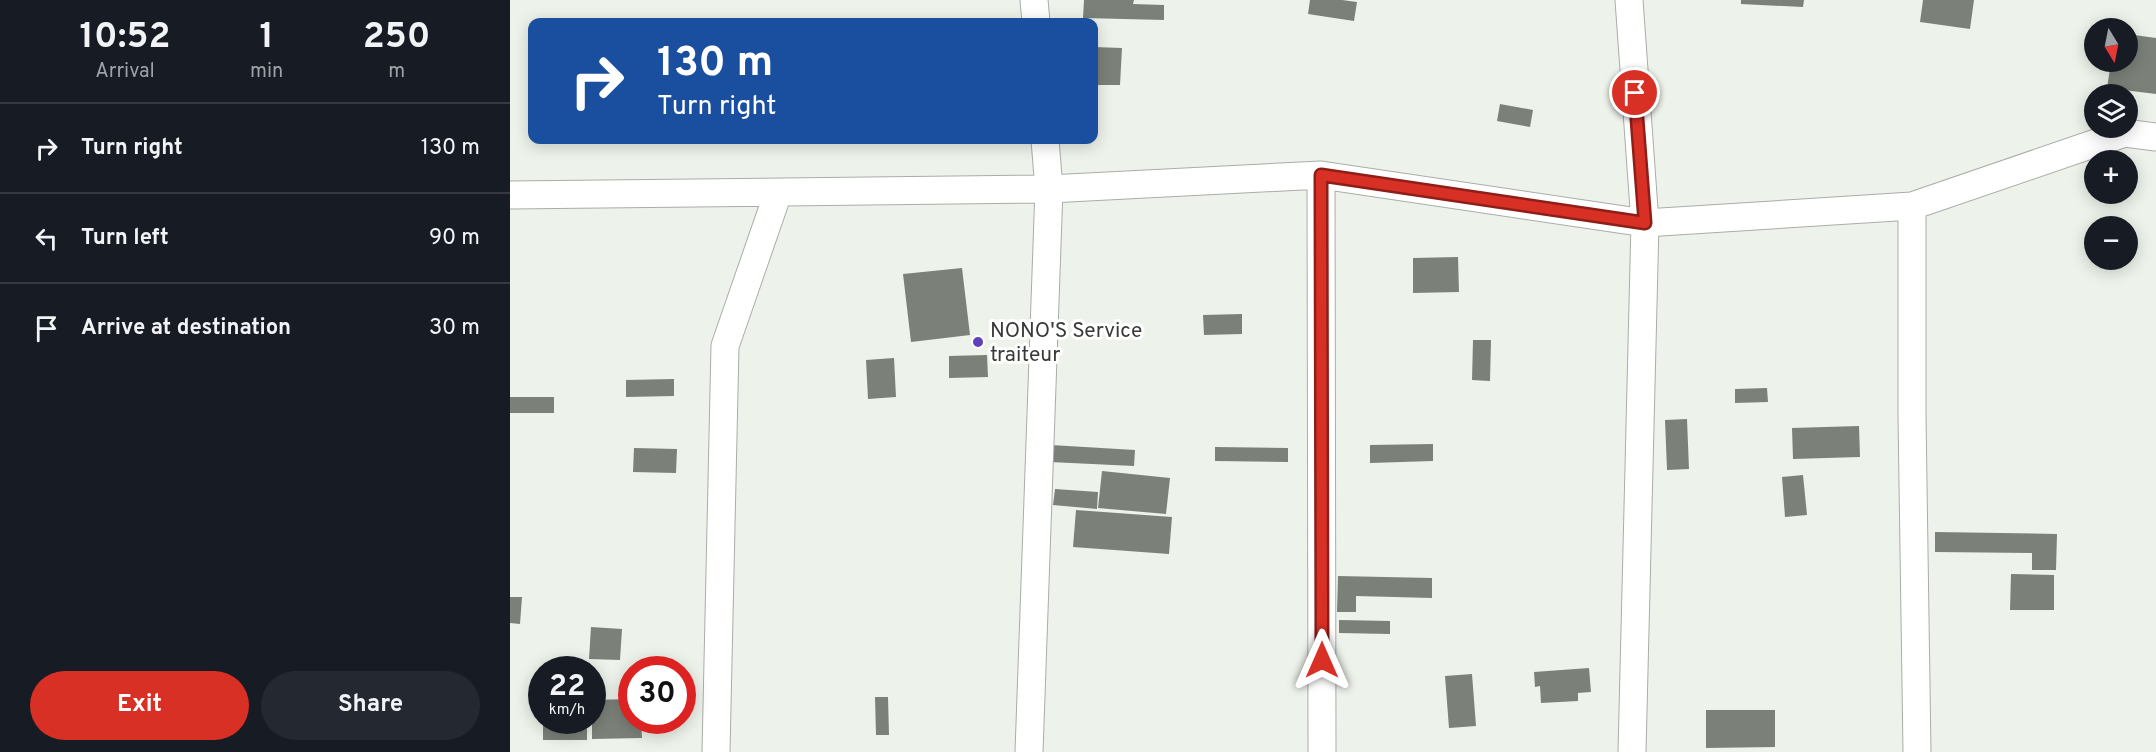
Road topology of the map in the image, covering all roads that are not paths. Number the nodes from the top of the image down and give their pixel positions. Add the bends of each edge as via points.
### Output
1 (1034, 0) edge
2 (1629, 0) edge
3 (1036, 18) edge
4 (2156, 137) edge
5 (1045, 144) edge
6 (1321, 175) junction
7 (1049, 189) junction
8 (778, 193) junction
9 (510, 195) edge
10 (1912, 206) junction
11 (1645, 223) junction
12 (716, 752) edge
13 (1029, 752) edge
14 (1322, 752) edge
15 (1632, 752) edge
16 (1917, 752) edge

1 - 3 street
2 - 11 street
4 - 10 street via 2125,133
5 - 7 street
6 - 7 street
6 - 11 street
6 - 14 street
7 - 8 street
7 - 13 street
8 - 9 street
8 - 12 street via 725,346
10 - 11 street
10 - 16 street
11 - 15 street

